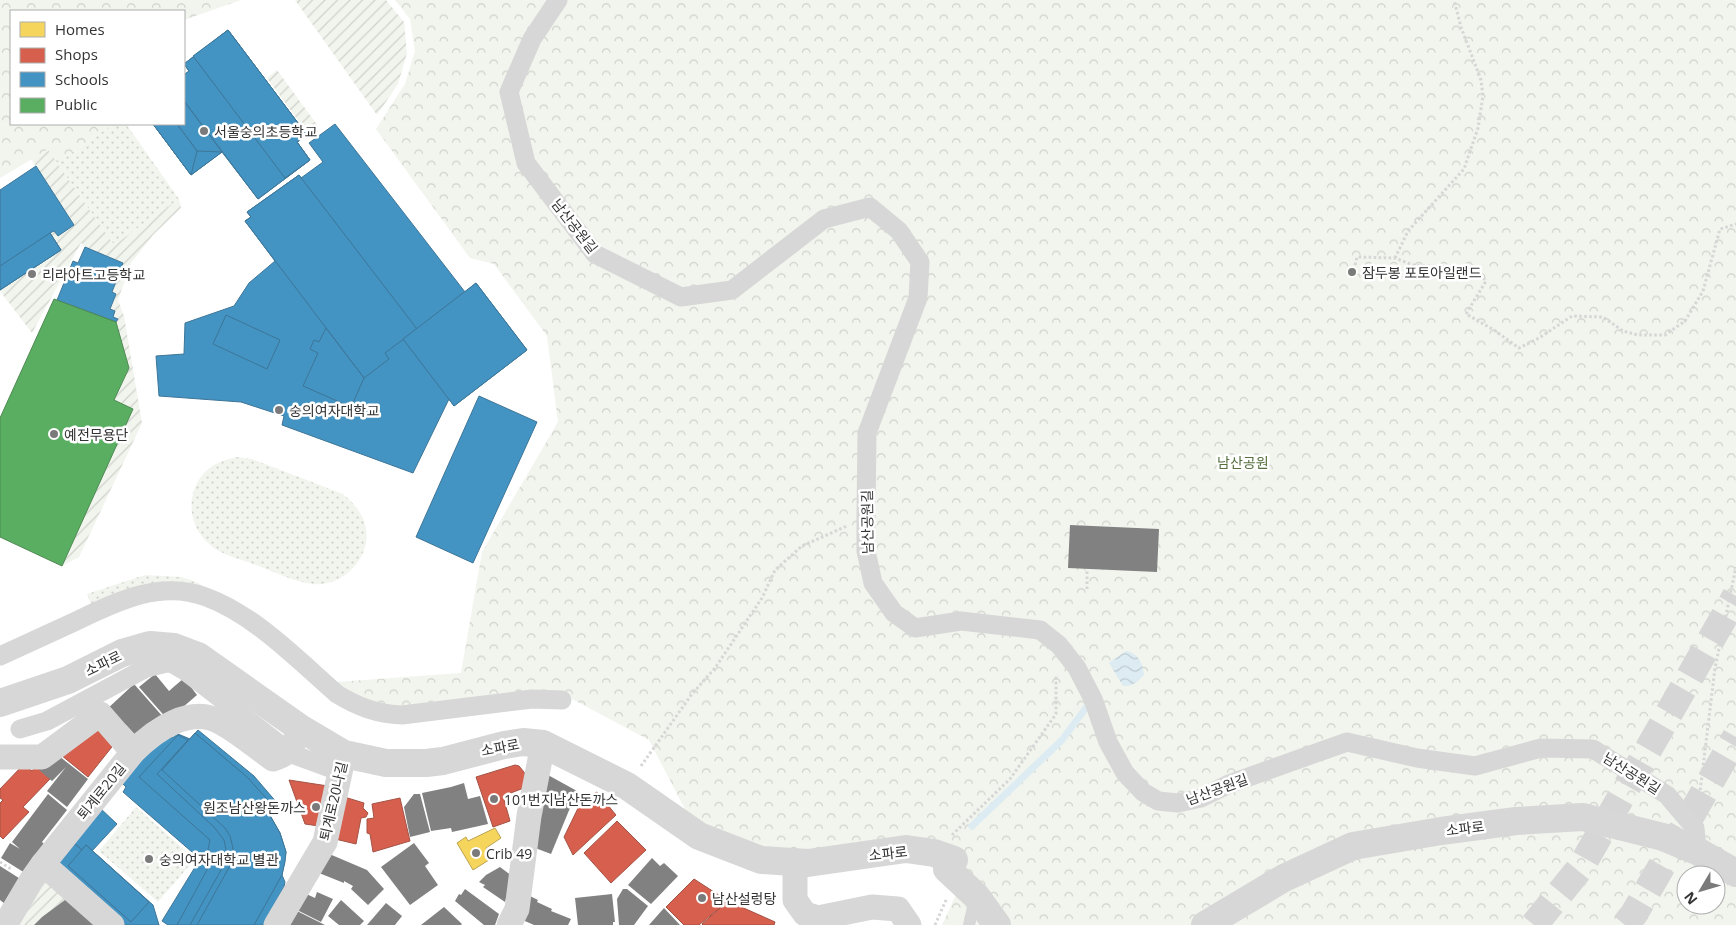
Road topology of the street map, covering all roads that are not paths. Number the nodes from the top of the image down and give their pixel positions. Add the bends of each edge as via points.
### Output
1 (558, 0) edge
2 (0, 656) edge
3 (562, 700) dead end
4 (0, 703) edge
5 (300, 728) junction
6 (20, 729) dead end
7 (543, 744) junction
8 (133, 752) junction
9 (0, 757) edge
10 (342, 763) junction
11 (1696, 839) junction
12 (43, 864) junction
13 (795, 864) junction
14 (1736, 873) edge
15 (1254, 895) junction
16 (976, 896) junction
17 (5, 925) edge
18 (112, 925) edge
19 (276, 925) edge
20 (509, 925) edge
21 (910, 925) edge
22 (969, 925) edge
23 (997, 925) edge
24 (1204, 925) edge
25 (1232, 925) edge

1 - 11 street, 남산공원길 via 532,39 509,92 526,163 595,254 681,297 732,290 824,219 870,207 899,231 920,262 918,298 867,433 866,551 873,583 894,613 915,628 961,621 1040,630 1059,645 1081,675 1108,742 1126,773 1143,792 1158,801 1178,803 1201,798 1229,784 1347,742 1417,758 1475,766 1541,748 1593,749 1667,795
2 - 3 street via 129,597 152,592 182,592 206,596 250,621 336,694 383,714 402,715 532,699
4 - 5 street, 소파로 via 68,680 122,652 150,645 174,646 198,656
5 - 8 street via 285,756 273,759 221,722 203,716 186,717 145,740
5 - 10 street, 소파로
6 - 10 street via 47,721 146,668 167,663 185,671 292,754
7 - 10 street, 소파로 via 523,742 504,745 426,763
7 - 13 street, 소파로 via 628,786 699,836 761,860
7 - 20 street via 529,816 517,909
8 - 9 street, 퇴계로20길 via 100,714 42,757
8 - 12 street, 퇴계로20길
10 - 19 street, 퇴계로20나길 via 325,842
11 - 14 street, 소파로
11 - 15 street, 소파로 via 1663,837 1583,817 1516,821 1353,846
12 - 17 street, 퇴계로20길
12 - 18 street
13 - 16 street, 소파로 via 906,849 934,853 954,860 947,869
13 - 21 street via 795,900 805,914 818,918 872,907 898,909
15 - 24 street, 소파로
15 - 25 lane
16 - 22 lane
16 - 23 street, 소파로

